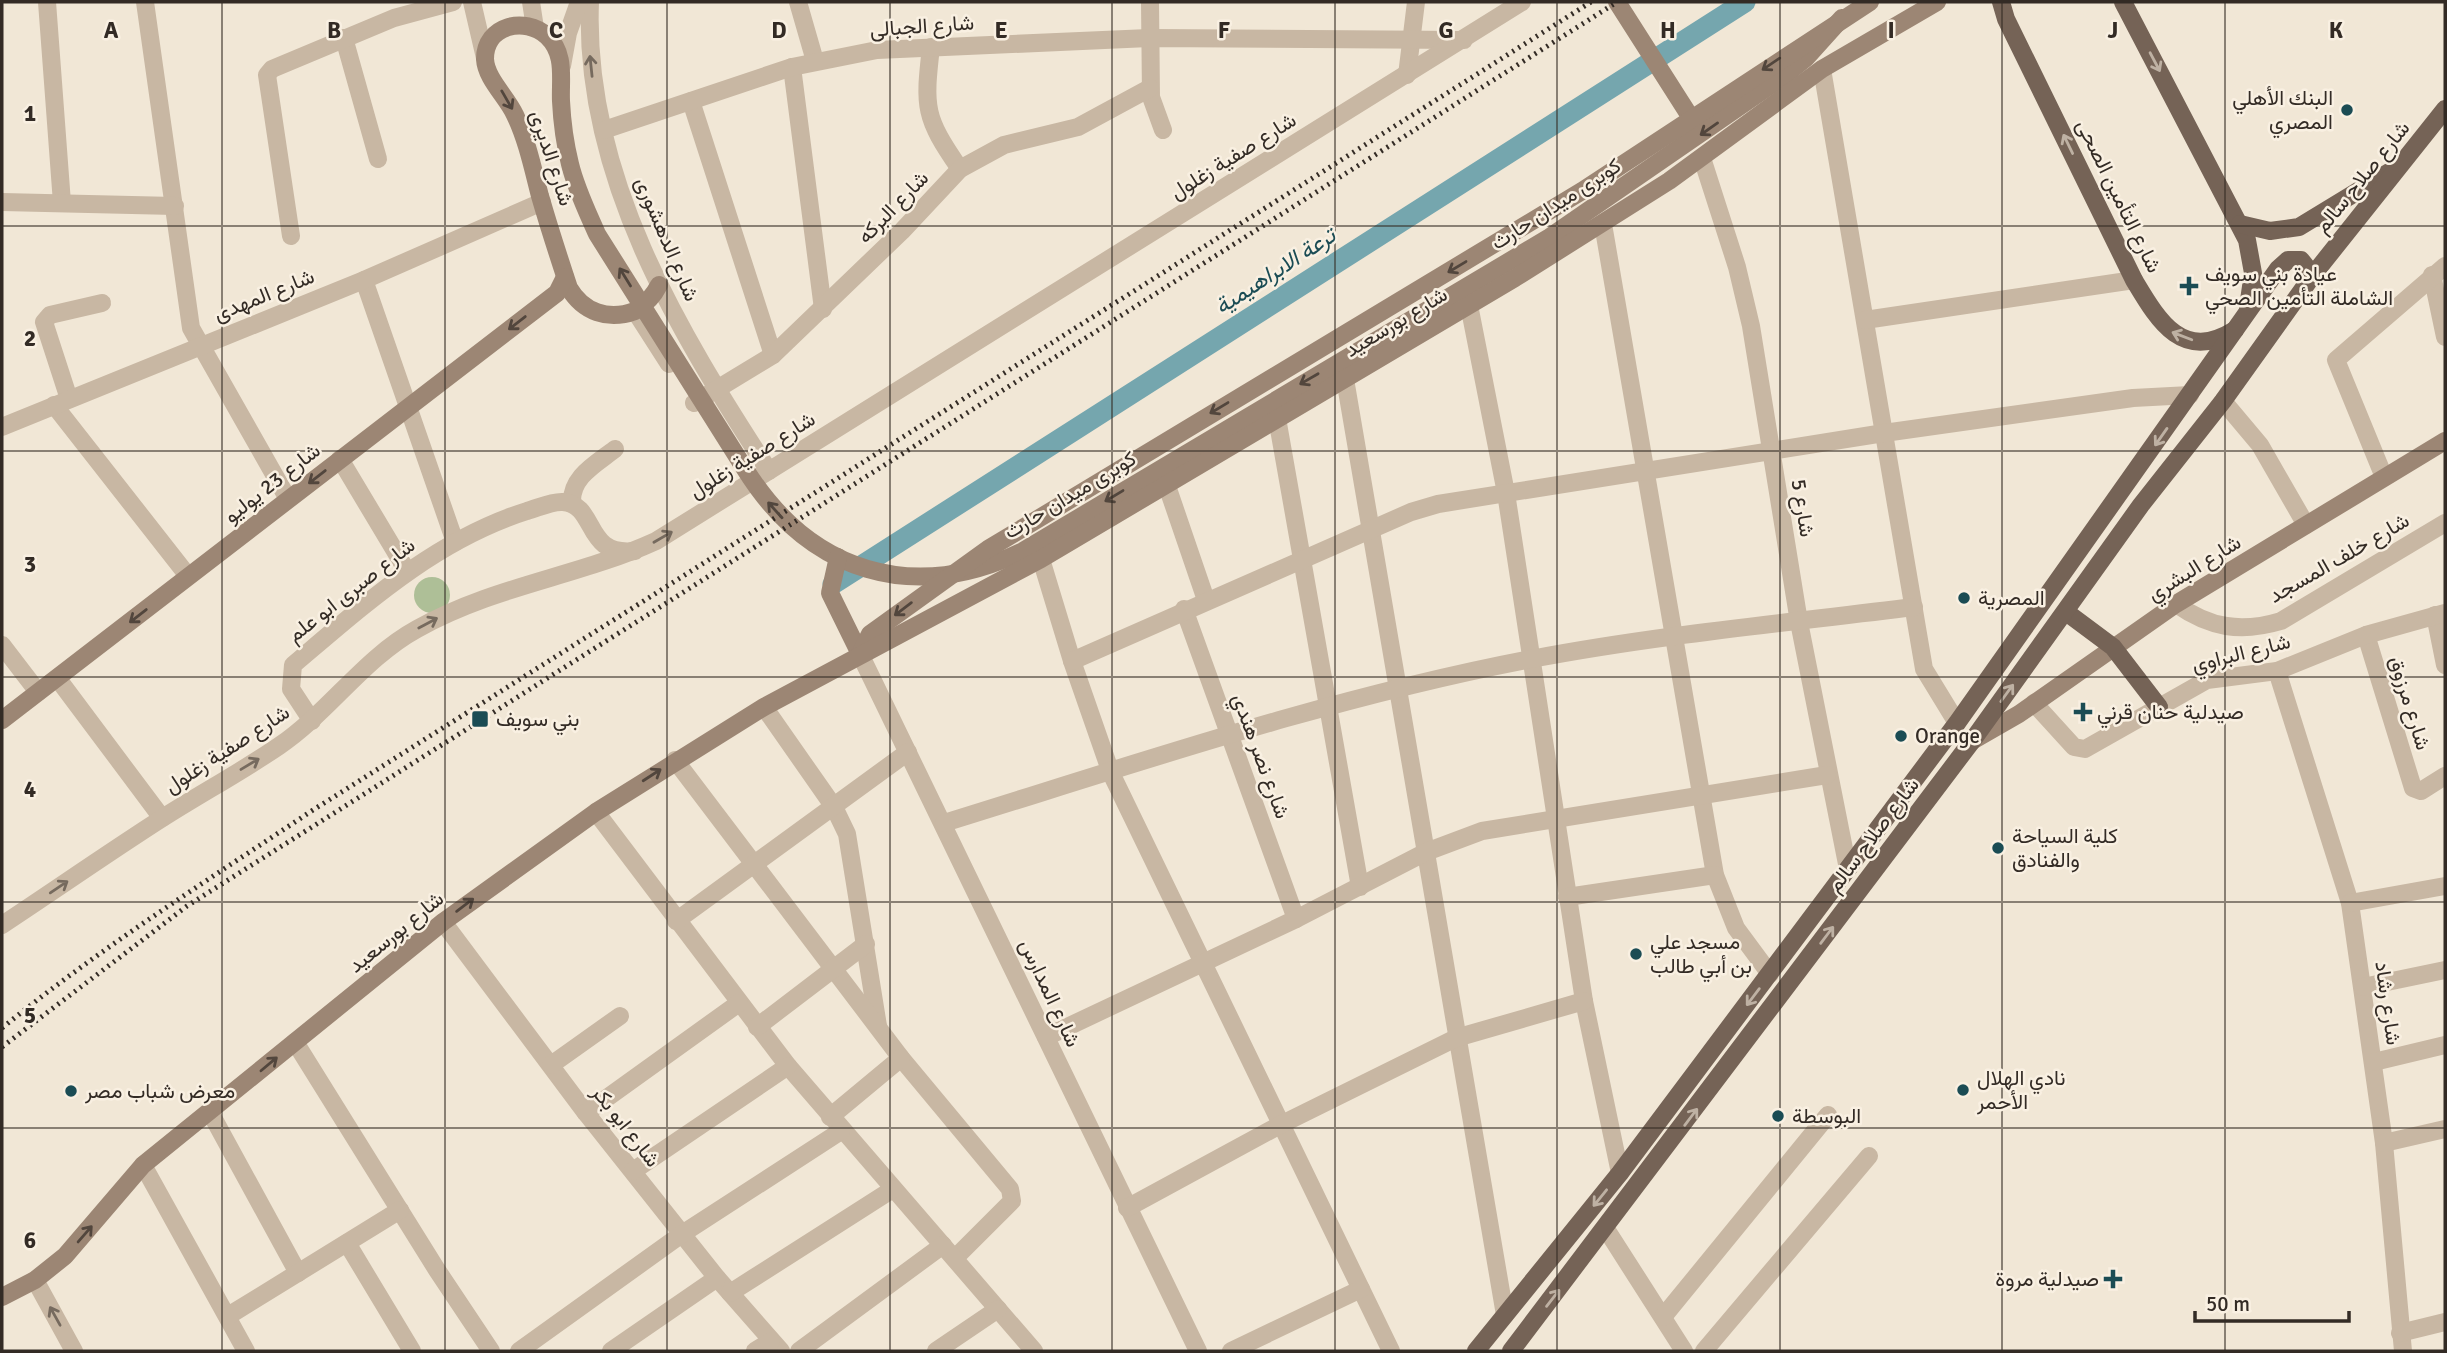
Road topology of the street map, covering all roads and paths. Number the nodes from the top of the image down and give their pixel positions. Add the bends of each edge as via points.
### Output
1 (47, 2) edge
2 (145, 2) edge
3 (453, 2) edge
4 (472, 2) edge
5 (531, 2) edge
6 (579, 2) edge
7 (590, 2) edge
8 (798, 2) edge
9 (1150, 2) edge
10 (1416, 2) edge
11 (1522, 2) edge
12 (1617, 2) edge
13 (1871, 2) edge
14 (1937, 2) edge
15 (2001, 2) edge
16 (2123, 2) edge
17 (1842, 18) junction
18 (536, 28) junction
19 (1149, 37) junction
20 (344, 38) junction
21 (1411, 39) junction
22 (1464, 40) junction
23 (931, 47) junction
24 (485, 58) junction
25 (815, 61) junction
26 (562, 66) junction
27 (792, 67) junction
28 (1822, 69) junction
29 (1406, 75) junction
30 (1150, 88) junction
31 (691, 101) junction
32 (2445, 109) edge
33 (1691, 118) junction
34 (604, 130) junction
35 (1163, 130) dead end
36 (1702, 158) junction
37 (378, 159) dead end
38 (2400, 167) junction
39 (960, 169) junction
40 (2, 202) edge
41 (542, 202) junction
42 (62, 203) junction
43 (175, 206) junction
44 (1603, 224) junction
45 (2240, 224) junction
46 (291, 236) dead end
47 (2439, 270) edge
48 (2313, 275) junction
49 (565, 277) junction
50 (364, 279) junction
51 (2134, 280) junction
52 (659, 285) junction
53 (102, 303) dead end
54 (1469, 304) junction
55 (823, 309) junction
56 (635, 311) junction
57 (1864, 320) junction
58 (2243, 322) junction
59 (2445, 337) edge
60 (199, 346) junction
61 (773, 355) junction
62 (1345, 379) junction
63 (1264, 381) junction
64 (715, 389) junction
65 (2190, 395) junction
66 (2223, 401) junction
67 (62, 402) junction
68 (694, 403) junction
69 (409, 406) junction
70 (1277, 418) junction
71 (2, 427) edge
72 (1884, 433) junction
73 (2445, 441) edge
74 (615, 449) dead end
75 (1771, 451) junction
76 (340, 459) junction
77 (769, 471) junction
78 (1645, 471) junction
79 (2384, 477) junction
80 (1167, 483) junction
81 (747, 485) junction
82 (1506, 493) junction
83 (288, 499) junction
84 (572, 504) junction
85 (2445, 523) edge
86 (2306, 526) junction
87 (1371, 529) junction
88 (455, 542) junction
89 (636, 551) junction
90 (838, 557) dead end
91 (1041, 559) junction
92 (1300, 560) junction
93 (407, 572) junction
94 (188, 576) junction
95 (1206, 600) junction
96 (2176, 604) junction
97 (1914, 607) junction
98 (1184, 610) junction
99 (2066, 612) junction
100 (2440, 615) edge
101 (1799, 622) junction
102 (2366, 635) junction
103 (1675, 638) junction
104 (2, 645) edge
105 (2113, 647) junction
106 (860, 654) junction
107 (1532, 659) junction
108 (1072, 661) junction
109 (2445, 665) edge
110 (2277, 671) junction
111 (58, 679) junction
112 (1398, 688) junction
113 (38, 692) junction
114 (2034, 703) junction
115 (764, 707) junction
116 (1329, 707) junction
117 (2159, 707) junction
118 (2, 720) edge
119 (312, 721) junction
120 (1957, 723) junction
121 (1229, 735) junction
122 (1972, 741) junction
123 (908, 752) junction
124 (675, 760) junction
125 (1111, 773) junction
126 (1827, 775) junction
127 (2445, 776) edge
128 (1701, 796) junction
129 (834, 807) junction
130 (596, 812) junction
131 (163, 818) junction
132 (1555, 818) junction
133 (944, 823) junction
134 (1426, 852) junction
135 (754, 863) junction
136 (1848, 869) junction
137 (1715, 875) junction
138 (2445, 886) edge
139 (1360, 887) junction
140 (1567, 897) junction
141 (2350, 903) junction
142 (4, 917) edge
143 (1296, 919) junction
144 (676, 921) junction
145 (443, 922) junction
146 (866, 944) junction
147 (1202, 962) junction
148 (834, 968) junction
149 (2445, 970) edge
150 (1770, 974) junction
151 (2363, 987) junction
152 (1584, 1002) junction
153 (738, 1003) junction
154 (620, 1016) dead end
155 (757, 1027) junction
156 (878, 1027) junction
157 (1046, 1037) junction
158 (1456, 1038) junction
159 (295, 1042) junction
160 (2445, 1045) edge
161 (901, 1058) junction
162 (2374, 1062) junction
163 (551, 1065) junction
164 (788, 1066) junction
165 (210, 1112) junction
166 (586, 1113) junction
167 (1828, 1115) dead end
168 (836, 1124) junction
169 (1280, 1125) junction
170 (2445, 1129) edge
171 (2384, 1143) junction
172 (1869, 1156) dead end
173 (143, 1165) junction
174 (632, 1171) junction
175 (1620, 1174) junction
176 (893, 1189) junction
177 (1127, 1208) junction
178 (400, 1210) junction
179 (1606, 1229) junction
180 (682, 1234) junction
181 (347, 1243) junction
182 (949, 1252) junction
183 (298, 1273) junction
184 (717, 1278) junction
185 (35, 1280) junction
186 (1361, 1289) junction
187 (730, 1293) junction
188 (2, 1297) edge
189 (998, 1309) junction
190 (1505, 1315) junction
191 (228, 1316) junction
192 (1663, 1317) junction
193 (2445, 1322) edge
194 (2400, 1332) junction
195 (776, 1346) edge
196 (74, 1351) edge
197 (246, 1351) edge
198 (412, 1351) edge
199 (491, 1351) edge
200 (519, 1351) edge
201 (611, 1351) edge
202 (755, 1351) edge
203 (799, 1351) edge
204 (936, 1351) edge
205 (1034, 1351) edge
206 (1198, 1351) edge
207 (1231, 1351) edge
208 (1391, 1351) edge
209 (1476, 1351) edge
210 (1511, 1351) edge
211 (1684, 1351) edge
212 (1704, 1351) edge
213 (2403, 1351) edge

1 - 42 street
2 - 43 street
3 - 20 street
4 - 24 street, شارع الديرى
5 - 18 street
6 - 26 street, كوبرى ميدان حارث
34 -> 7 street, شارع الدهشورى via 590,67
8 - 25 street
9 - 19 street
10 - 21 street
11 - 22 street, شارع صفية زغلول
12 - 33 main road
13 - 17 main road, شارع بورسعيد
14 - 28 main road, شارع بورسعيد
51 -> 15 main road, شارع التأمين الصحى
16 -> 45 main road
17 -> 26 main road, كوبرى ميدان حارث via 1785,75 1550,237 1023,551 962,573 919,577 871,571 838,558 789,525 765,499 597,234 574,176 564,130
17 -> 33 main road, شارع بورسعيد
18 - 24 main road via 522,23 507,26 495,34
18 - 26 main road via 558,51
19 - 21 street, شارع الجبالى
19 - 23 street, شارع الجبالى
19 - 30 street
20 - 37 street
20 - 46 street via 267,75
21 - 22 street, شارع الجبالى
21 - 29 street
22 - 29 street, شارع صفية زغلول
23 - 25 street, شارع الجبالى
23 - 39 street via 925,97 932,124
24 -> 41 main road, شارع الديرى via 487,70 516,116
25 - 27 street, شارع الجبالى
27 - 31 street, شارع الجبالى
27 - 55 street
28 - 36 main road, شارع بورسعيد
28 - 57 street
29 - 77 street, شارع صفية زغلول
30 - 35 street
30 - 39 street, شارع البركه via 1078,127 1003,145
31 - 34 street, شارع الجبالى
31 - 61 street
32 - 38 main road, شارع صلاح سالم
33 -> 63 main road, شارع بورسعيد via 1549,211
34 - 52 street, شارع الدهشورى via 625,204
36 - 44 main road, شارع بورسعيد
36 - 75 street, شارع 5 via 1744,296
38 - 45 main road via 2299,227 2270,231
38 - 48 main road, شارع صلاح سالم
39 - 55 street, شارع البركه
40 - 42 street
41 - 49 main road, شارع الديرى
41 - 50 street, شارع المهدى
42 - 43 street
43 - 60 street via 186,306
44 - 54 main road, شارع بورسعيد
44 - 78 street
45 - 58 main road via 2253,273
47 - 59 street
47 - 79 street via 2336,360
48 - 58 main road, شارع صلاح سالم via 2301,260 2282,264
48 - 66 main road, شارع صلاح سالم
49 - 56 main road, شارع الديرى via 575,298 592,312 615,316
49 -> 69 main road, شارع 23 يوليو via 557,293
50 - 60 street, شارع المهدى
50 - 69 street
51 - 57 street
58 -> 51 main road, شارع التأمين الصحى via 2211,341 2186,339 2164,327
52 - 56 main road
52 - 64 street, شارع الدهشورى
53 - 67 street via 50,315 44,322
54 - 62 main road, شارع بورسعيد
54 - 82 street
55 - 61 street, شارع البركه
56 - 68 street
57 - 72 street
58 - 65 main road, شارع صلاح سالم
60 - 67 street, شارع المهدى
60 - 83 street
61 - 64 street, شارع البركه
62 - 70 main road, شارع بورسعيد
62 - 87 street
63 - 70 main road via 1259,399
63 -> 106 main road, شارع بورسعيد via 956,570 870,634
64 - 68 street, شارع البركه
64 - 77 street, شارع الدهشورى
65 - 72 street via 2133,398
65 -> 120 main road, شارع صلاح سالم
66 - 86 street via 2260,444
66 - 99 main road, شارع صلاح سالم via 2141,505
67 - 71 street, شارع المهدى
67 - 94 street
68 - 81 street
69 - 76 main road, شارع 23 يوليو
69 - 88 street
70 - 80 main road, شارع بورسعيد
70 - 92 street
72 - 75 street
72 - 97 street
73 - 79 main road, شارع البشري
74 - 84 street via 580,477
75 - 78 street
75 - 101 street, شارع 5
76 -> 83 main road, شارع 23 يوليو
76 - 93 street
77 - 81 street, شارع صفية زغلول
78 - 82 street
78 - 103 street
79 - 86 main road, شارع البشري
80 - 91 main road, شارع بورسعيد
80 - 95 street
89 -> 81 street, شارع صفية زغلول
82 - 87 street via 1438,504
82 - 107 street
83 - 94 main road, شارع 23 يوليو
84 - 88 street, شارع صبرى ابو علم via 558,502 519,514
84 - 89 street via 586,516 598,541 616,551
85 - 96 street, شارع خلف المسجد via 2281,621 2262,627 2223,627
86 - 96 main road, شارع البشري
87 - 92 street
87 - 112 street
88 - 93 street, شارع صبرى ابو علم
119 -> 89 street, شارع صفية زغلول via 388,649 443,615 510,588
90 - 106 main road via 830,593
91 - 106 main road, شارع بورسعيد
91 - 108 street
92 - 95 street
92 - 116 street
93 - 119 street, شارع صبرى ابو علم via 293,665 290,689
94 -> 111 main road, شارع 23 يوليو
95 - 98 street
96 - 105 main road, شارع البشري
97 - 101 street
97 - 120 street via 1924,669
98 - 108 street
98 - 121 street, شارع نصر هندي
99 - 105 main road
122 -> 99 main road, شارع صلاح سالم
100 - 102 street, شارع البراوي
100 - 109 street
101 - 103 street
101 - 126 street, شارع 5
102 - 110 street, شارع البراوي
102 - 127 street, شارع مرزوق via 2413,788 2421,791
103 - 107 street
103 - 128 street
104 - 113 street
105 - 114 main road, شارع البشري
105 - 117 main road
106 - 115 main road, شارع بورسعيد
106 - 123 street, شارع المدارس
107 - 112 street
107 - 132 street
108 - 125 street
110 - 117 street, شارع البراوي via 2207,680
110 - 141 street, شارع رشاد
111 - 113 main road, شارع 23 يوليو
111 - 131 street
112 - 116 street
112 - 134 street
113 - 118 main road, شارع 23 يوليو
114 - 117 street, شارع البراوي via 2081,750
114 - 122 main road, شارع البشري
115 - 124 main road, شارع بورسعيد
115 - 129 street
116 - 121 street
116 - 139 street
131 -> 119 street, شارع صفية زغلول
120 - 136 main road, شارع صلاح سالم
121 - 125 street
121 - 143 street, شارع نصر هندي
179 -> 122 main road, شارع صلاح سالم
123 - 129 street
123 - 133 street, شارع المدارس
130 -> 124 main road, شارع بورسعيد
124 - 135 street
125 - 133 street
125 - 147 street
126 - 128 street
126 - 136 street, شارع 5
128 - 132 street
128 - 137 street
129 - 135 street
129 - 146 street via 851,847
130 - 144 street
145 -> 130 main road, شارع بورسعيد
142 -> 131 street, شارع صفية زغلول
132 - 134 street via 1482,831
132 - 140 street
133 - 157 street, شارع المدارس
134 - 139 street
134 - 158 street
135 - 144 street
135 - 148 street
136 - 150 main road, شارع صلاح سالم
137 - 140 street
137 - 150 street via 1736,929
138 - 141 street
139 - 143 street
140 - 152 street
141 - 151 street, شارع رشاد
143 - 147 street
144 - 153 street
145 - 159 main road, شارع بورسعيد
145 - 163 street, شارع ابو بكر
146 - 148 street
146 - 156 street
147 - 157 street
147 - 169 street
148 - 155 street
148 - 156 street
149 - 151 street
150 -> 175 main road, شارع صلاح سالم
151 - 162 street, شارع رشاد
152 - 158 street
152 - 175 street
153 - 155 street
153 - 166 street
154 - 163 street
155 - 164 street
156 - 161 street
157 - 177 street, شارع المدارس
158 - 169 street
158 - 190 street
165 -> 159 main road, شارع بورسعيد
159 - 178 street
160 - 162 street
161 - 168 street
161 - 182 street via 1012,1193 1012,1200
162 - 171 street, شارع رشاد
163 - 166 street, شارع ابو بكر
164 - 168 street
164 - 174 street
165 - 173 main road, شارع بورسعيد
165 - 183 street
166 - 174 street, شارع ابو بكر
167 - 192 street
168 - 176 street
168 - 180 street
169 - 177 street
169 - 186 street
170 - 171 street
171 - 194 street, شارع رشاد
172 - 212 street
185 -> 173 main road, شارع بورسعيد via 65,1256
173 - 191 street
174 - 180 street, شارع ابو بكر
175 -> 190 main road, شارع صلاح سالم
176 - 182 street
176 - 187 street
177 - 206 street, شارع المدارس
178 - 181 street
178 - 199 street
179 - 192 street
210 -> 179 main road, شارع صلاح سالم
180 - 184 street, شارع ابو بكر
180 - 200 street
181 - 183 street
181 - 198 street
182 - 189 street
182 - 203 street
183 - 191 street
184 - 187 street, شارع ابو بكر
184 - 201 street
185 - 188 main road, شارع بورسعيد
196 -> 185 street
186 - 207 street
186 - 208 street
187 - 195 street, شارع ابو بكر
189 - 204 street
189 - 205 street
190 - 209 main road, شارع صلاح سالم
191 - 197 street
192 - 211 street
193 - 194 street
194 - 213 street, شارع رشاد
195 - 202 street

